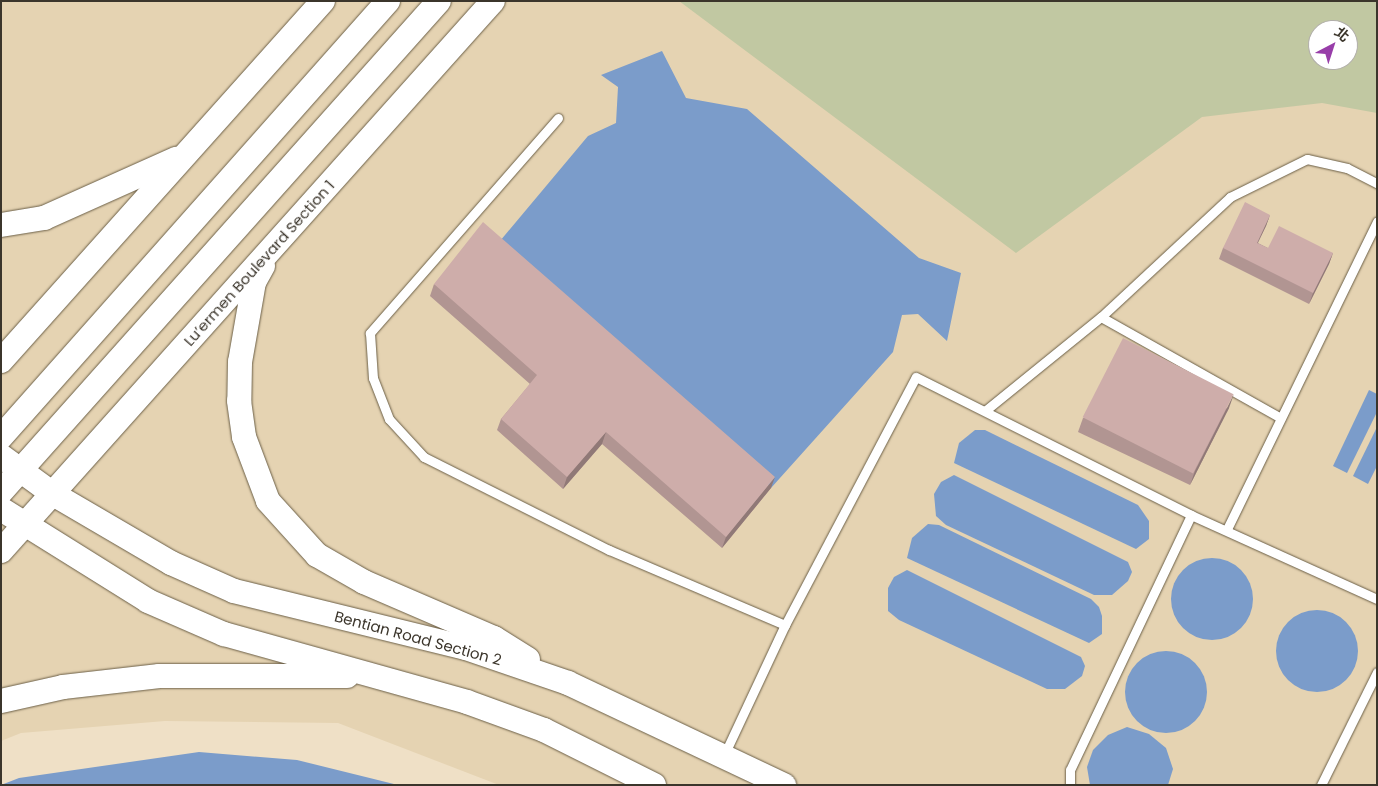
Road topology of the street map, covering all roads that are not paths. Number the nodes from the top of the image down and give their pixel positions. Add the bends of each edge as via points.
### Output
1 (323, 1) edge
2 (388, 1) edge
3 (439, 1) edge
4 (493, 1) edge
5 (558, 118) dead end
6 (187, 154) junction
7 (1377, 183) edge
8 (1377, 222) edge
9 (1, 225) edge
10 (274, 246) junction
11 (1101, 317) junction
12 (1, 361) edge
13 (986, 410) junction
14 (1281, 418) junction
15 (1, 437) edge
16 (1, 456) edge
17 (20, 471) junction
18 (1, 492) edge
19 (54, 494) junction
20 (1, 509) edge
21 (1191, 515) junction
22 (25, 524) junction
23 (1227, 529) junction
24 (1, 551) edge
25 (1377, 599) edge
26 (785, 625) junction
27 (1377, 672) edge
28 (386, 677) junction
29 (568, 683) junction
30 (1, 701) edge
31 (724, 755) junction
32 (654, 785) edge
33 (784, 785) edge
34 (1070, 785) edge
35 (1321, 785) edge

1 - 6 street
2 - 15 street
3 - 17 street
4 - 10 street, Lu’ermen Boulevard Section 1
5 - 26 lane via 370,333 373,378 388,419 424,457 610,550
6 - 9 street via 44,218
6 - 12 street
7 - 11 lane via 1346,168 1307,159 1230,197
8 - 14 lane
10 - 19 street, Lu’ermen Boulevard Section 1
10 - 29 street via 254,282 240,362 239,401 244,437 268,500 317,555 364,582 494,638
11 - 13 lane
11 - 14 lane
13 - 21 lane
13 - 26 lane via 916,377
14 - 23 lane
16 - 17 street, Bentian Road Section 2
17 - 18 street
17 - 19 street, Bentian Road Section 2
19 - 22 street, Lu’ermen Boulevard Section 1
19 - 29 street, Bentian Road Section 2 via 171,563 234,590 466,648
20 - 22 street
21 - 23 lane
21 - 34 lane via 1070,770
22 - 24 street, Lu’ermen Boulevard Section 1
22 - 28 street via 148,602 224,634
23 - 25 lane
26 - 31 lane
27 - 35 lane
28 - 30 street via 159,676 63,686
28 - 32 street via 544,730
29 - 31 street, Bentian Road Section 2
31 - 33 street, Bentian Road Section 2

